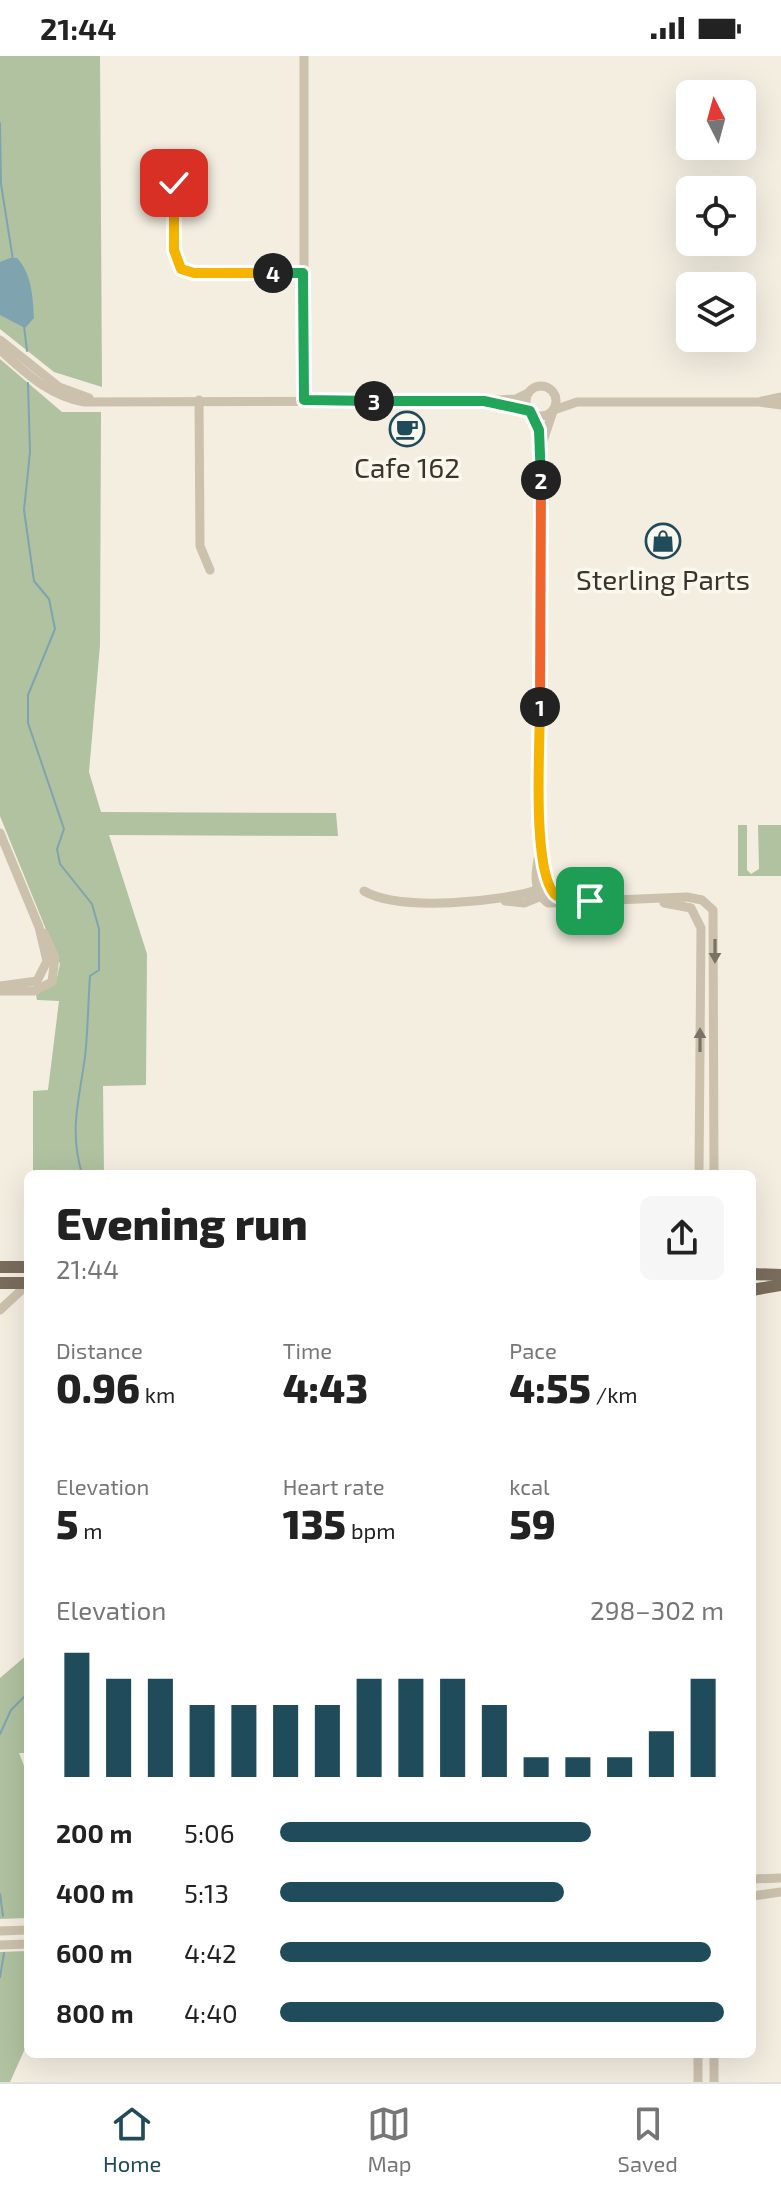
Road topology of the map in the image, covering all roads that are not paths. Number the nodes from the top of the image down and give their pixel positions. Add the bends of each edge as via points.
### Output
1 (304, 56) edge
2 (174, 183) dead end
3 (303, 273) junction
4 (0, 340) edge
5 (0, 350) edge
6 (553, 392) junction
7 (528, 393) junction
8 (781, 397) edge
9 (199, 400) junction
10 (304, 400) junction
11 (100, 401) junction
12 (484, 401) junction
13 (608, 402) junction
14 (759, 402) junction
15 (781, 405) edge
16 (553, 410) junction
17 (530, 412) junction
18 (541, 449) junction
19 (210, 570) dead end
20 (0, 833) edge
21 (364, 891) dead end
22 (542, 892) junction
23 (653, 901) junction
24 (706, 902) junction
25 (694, 910) junction
26 (0, 988) edge
27 (714, 1080) junction
28 (700, 1085) junction
29 (714, 1091) junction
30 (699, 1170) edge
31 (714, 1170) edge
32 (0, 1267) edge
33 (24, 1267) edge
34 (756, 1274) edge
35 (781, 1275) edge
36 (0, 1283) edge
37 (24, 1283) edge
38 (781, 1285) edge
39 (24, 1287) edge
40 (756, 1289) edge
41 (0, 1310) edge
42 (781, 1878) edge
43 (756, 1879) edge
44 (781, 1892) edge
45 (756, 1895) edge
46 (24, 1930) edge
47 (0, 1931) edge
48 (24, 1944) edge
49 (0, 1945) edge
50 (698, 2059) edge
51 (714, 2060) edge
52 (698, 2082) edge
53 (714, 2082) edge

1 - 3 street
2 - 3 street via 174,250 181,269
3 - 10 street
4 - 11 street via 59,387
5 - 11 street via 51,391 75,401
6 - 7 street via 540,386
6 - 13 street
6 - 16 street
7 - 12 street
7 - 17 street
8 - 14 street
9 - 10 street
9 - 11 street
9 - 19 street via 200,546
10 - 12 street
12 - 17 street
13 - 14 street
13 - 16 street via 573,403
14 - 15 street
16 - 17 street via 544,416
16 - 18 street
17 - 18 street
18 - 22 street
20 - 26 street via 55,957 54,979 34,991
21 - 22 street via 386,900 502,901
22 - 23 street via 562,905
23 - 24 street via 687,897
23 - 25 street
24 - 25 street
24 -> 27 street via 715,920
28 -> 25 street via 701,928
27 - 28 street
27 - 29 street
28 - 29 street
28 - 30 street
29 - 31 street
32 - 33 main road
34 - 35 main road
36 - 37 main road
38 - 40 main road
39 - 41 street
42 - 43 street
44 - 45 street
46 - 47 street
48 - 49 street
50 - 51 street
50 - 52 street
51 - 53 street

